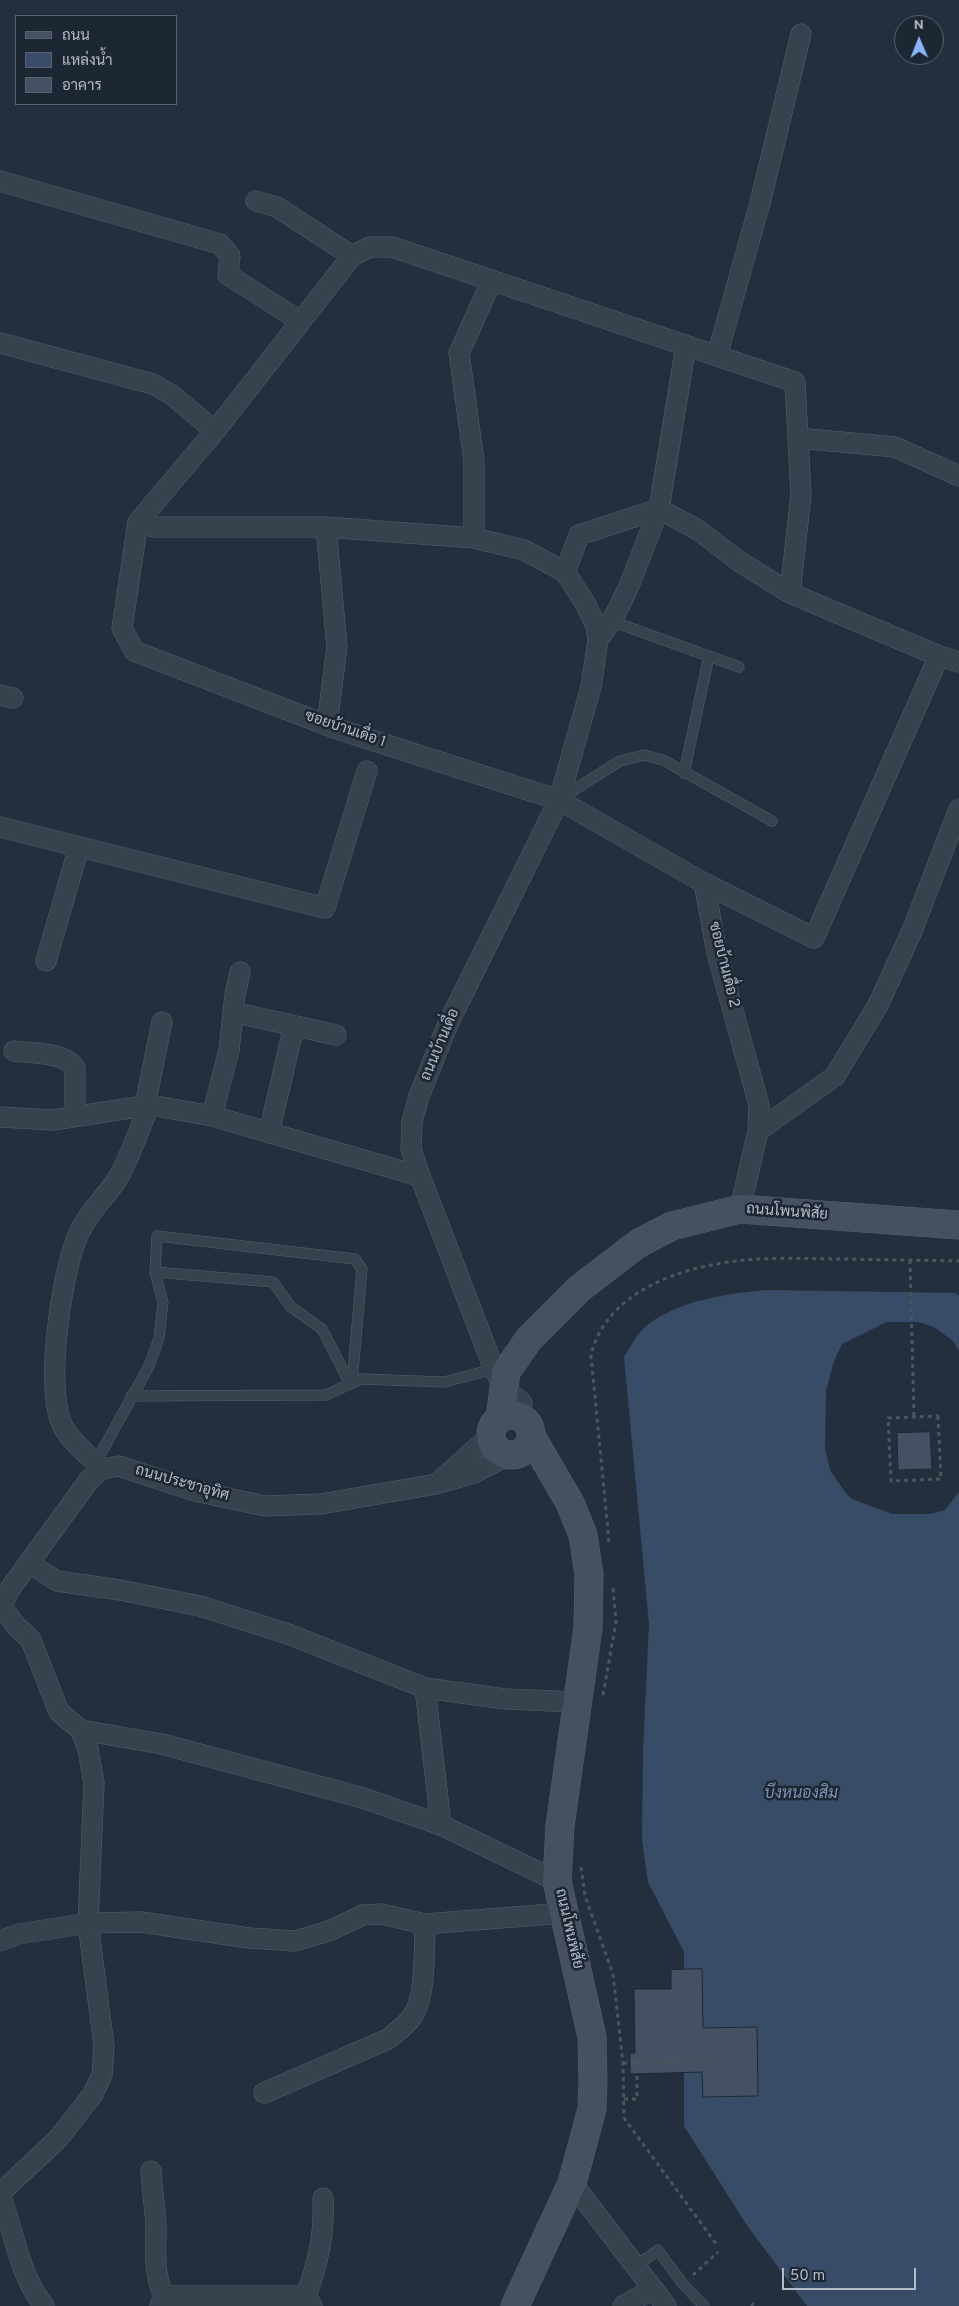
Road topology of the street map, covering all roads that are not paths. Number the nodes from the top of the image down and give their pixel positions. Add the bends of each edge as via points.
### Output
1 (801, 34) dead end
2 (0, 181) edge
3 (256, 201) dead end
4 (352, 256) junction
5 (492, 280) junction
6 (300, 321) junction
7 (0, 343) edge
8 (686, 345) junction
9 (717, 356) junction
10 (215, 431) junction
11 (798, 438) junction
12 (959, 476) edge
13 (659, 509) junction
14 (138, 522) junction
15 (326, 527) junction
16 (474, 538) junction
17 (565, 572) junction
18 (790, 593) junction
19 (611, 621) junction
20 (598, 640) junction
21 (709, 656) junction
22 (940, 656) junction
23 (959, 662) edge
24 (739, 667) dead end
25 (327, 725) junction
26 (367, 771) dead end
27 (684, 772) junction
28 (558, 800) junction
29 (959, 809) edge
30 (772, 821) dead end
31 (0, 827) edge
32 (80, 847) junction
33 (704, 883) junction
34 (46, 961) dead end
35 (240, 972) dead end
36 (246, 1015) dead end
37 (162, 1022) dead end
38 (294, 1026) junction
39 (336, 1035) dead end
40 (14, 1051) dead end
41 (147, 1105) junction
42 (75, 1116) junction
43 (212, 1116) junction
44 (0, 1117) edge
45 (758, 1131) junction
46 (269, 1133) junction
47 (419, 1176) junction
48 (740, 1210) junction
49 (959, 1225) edge
50 (155, 1272) junction
51 (351, 1384) junction
52 (131, 1396) junction
53 (511, 1413) junction
54 (99, 1466) junction
55 (436, 1484) junction
56 (29, 1563) junction
57 (3, 1598) edge
58 (425, 1688) junction
59 (590, 1700) junction
60 (82, 1730) junction
61 (441, 1824) junction
62 (557, 1881) junction
63 (564, 1913) junction
64 (88, 1923) junction
65 (425, 1924) junction
66 (0, 1941) edge
67 (264, 2093) dead end
68 (151, 2171) dead end
69 (572, 2184) junction
70 (0, 2194) edge
71 (323, 2198) dead end
72 (636, 2266) junction
73 (653, 2289) junction
74 (162, 2301) edge
75 (309, 2301) edge
76 (44, 2306) edge
77 (515, 2306) edge
78 (623, 2306) edge
79 (666, 2306) edge
80 (704, 2306) edge

1 - 9 street via 760,202
2 - 6 street via 220,244 230,256 228,275
3 - 4 street via 277,207
4 - 5 street via 370,247 392,248
4 - 6 street
5 - 8 street
5 - 16 street via 459,353 474,461
6 - 10 street
7 - 10 street via 153,384 172,395
8 - 9 street
8 - 13 street
9 - 11 street via 795,382
10 - 14 street
11 - 12 street via 894,447
11 - 18 street via 801,495
13 - 17 street via 579,535
13 - 18 street via 698,530 740,562
13 - 19 street via 629,586
14 - 15 street via 154,527
14 - 25 street, ซอยบ้านเดื่อ 1 via 122,628 134,651
15 - 16 street
15 - 25 street via 337,647
16 - 17 street via 524,550
17 - 20 street via 585,603 596,626
18 - 22 street
19 - 20 street
19 - 21 lane
20 - 28 street, ถนนบ้านเดื่อ via 591,687
21 - 24 lane
21 - 27 lane
22 - 23 street
22 - 33 street via 814,938
25 - 28 street, ซอยบ้านเดื่อ 1
26 - 32 street via 325,908
27 - 28 lane via 663,760 644,755 620,761
27 - 30 lane
28 - 33 street
28 - 47 street, ถนนบ้านเดื่อ via 448,1024 419,1096 412,1122 411,1149
29 - 45 street via 912,931 881,997 835,1076
31 - 32 street
32 - 34 street
33 - 45 street, ซอยบ้านเดื่อ 2 via 717,953 756,1091
35 - 43 street via 234,996 230,1050
36 - 38 street
37 - 41 street
38 - 39 street
38 - 46 street
40 - 42 street via 60,1058 72,1064 75,1068
41 - 42 street
41 - 43 street
41 - 54 street via 117,1178 86,1217 75,1242 63,1293 54,1368 58,1413 66,1431
42 - 44 street via 53,1120
43 - 46 street
45 - 48 street, ซอยบ้านเดื่อ 2
46 - 47 street
47 - 53 street, ถนนบ้านเดื่อ
48 - 49 street, ถนนโพนพิสัย
48 - 53 street, ถนนโพนพิสัย via 672,1226 639,1243 580,1288 529,1339
50 - 51 lane via 273,1282 291,1307 322,1329
50 - 51 lane via 157,1236 355,1259 362,1269
50 - 52 lane via 163,1303 159,1338 149,1366
51 - 52 lane via 326,1395
51 - 53 lane via 372,1378 444,1382
52 - 54 lane
53 - 55 street
53 - 55 street, ถนนประชาอุทิศ via 474,1473
53 - 59 street, ถนนโพนพิสัย via 560,1484 583,1535 588,1574
54 - 55 street, ถนนประชาอุทิศ via 119,1466 195,1491 265,1506 321,1504
54 - 56 street
56 - 57 street
56 - 58 street via 57,1581 209,1608 288,1634
57 - 60 street via 16,1626 31,1640 59,1712
58 - 59 street via 505,1699
58 - 61 street
59 - 62 street, ถนนโพนพิสัย via 560,1826
60 - 61 street via 172,1747 363,1798
60 - 64 street via 94,1784
61 - 62 street
62 - 63 street, ถนนโพนพิสัย
63 - 65 street
63 - 69 street, ถนนโพนพิสัย via 592,2037 593,2055 592,2109
64 - 65 street via 141,1922 249,1938 295,1941 329,1931 363,1915 381,1914
64 - 66 street via 19,1934
64 - 70 street via 104,2046 102,2075 93,2094 58,2139
65 - 67 street via 420,1994 415,2013 404,2028
68 - 74 street via 157,2282
69 - 72 street
69 - 77 street, ถนนโพนพิสัย
70 - 76 street via 21,2265
71 - 75 street via 322,2244
72 - 73 street
72 - 80 lane via 658,2250
73 - 78 street
73 - 79 street
74 - 75 street

